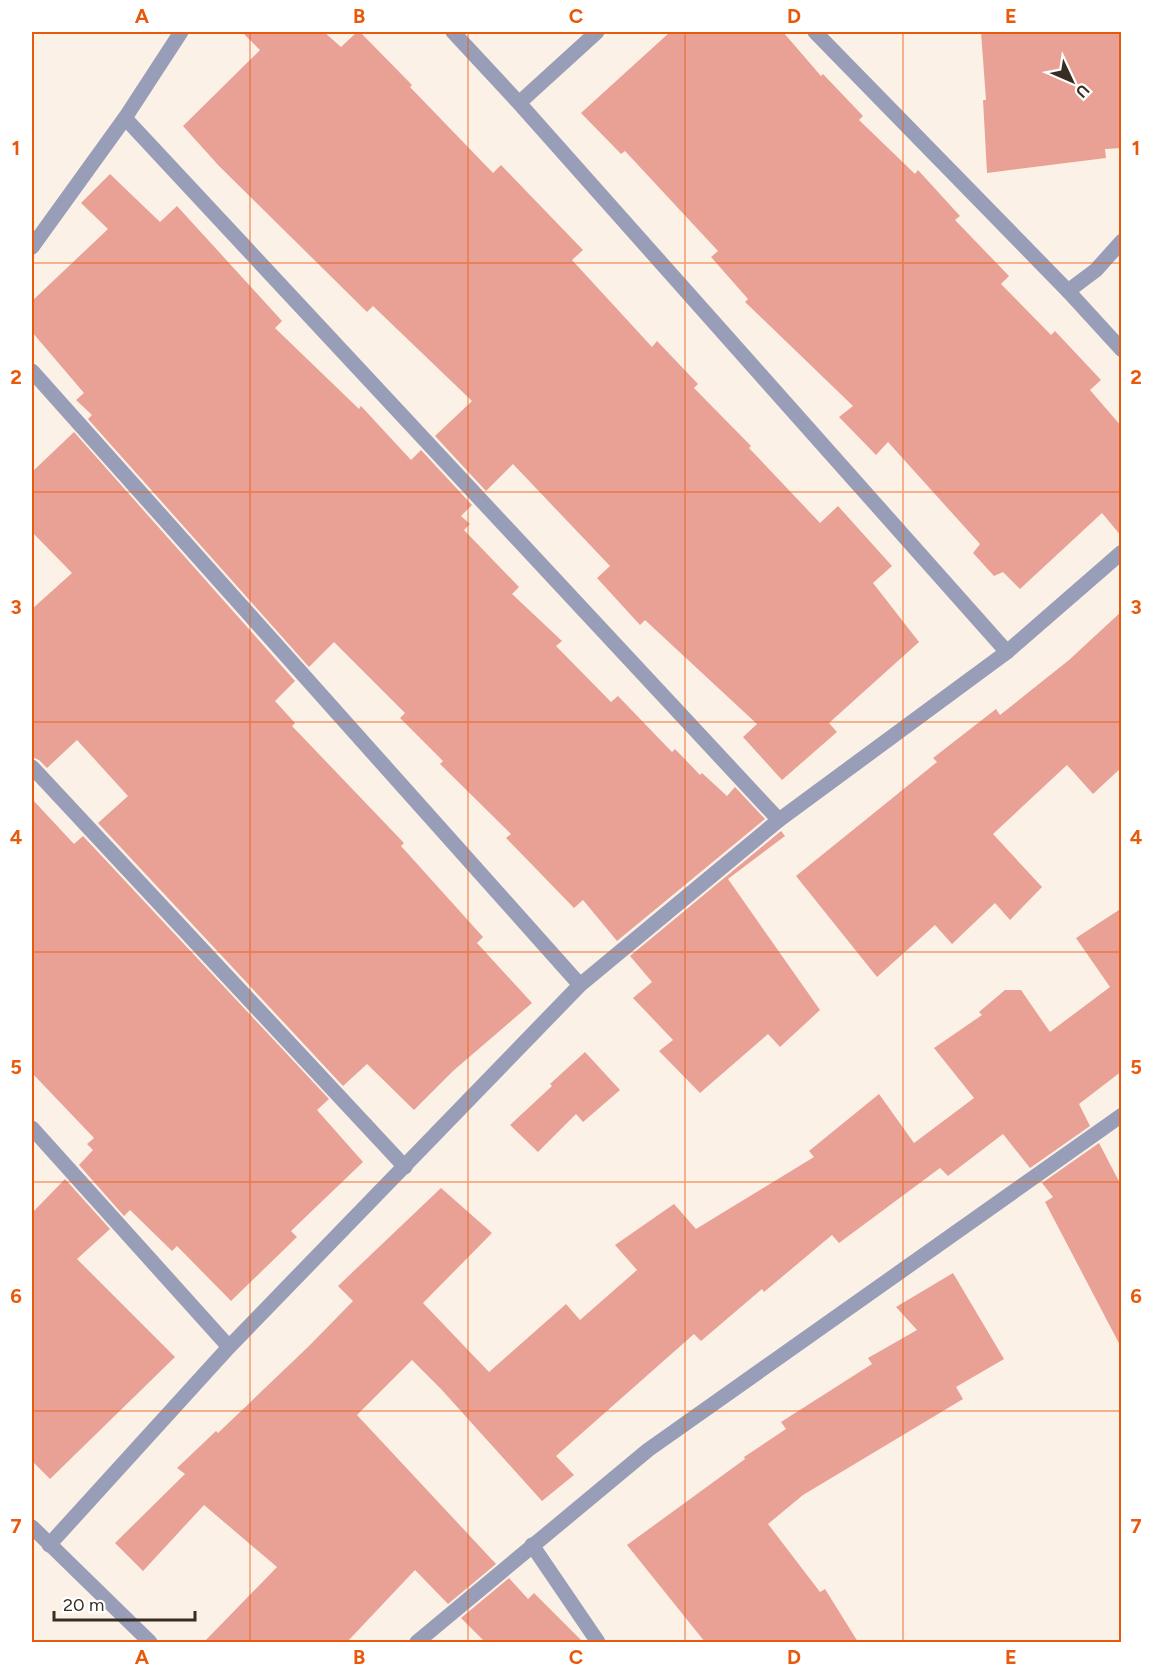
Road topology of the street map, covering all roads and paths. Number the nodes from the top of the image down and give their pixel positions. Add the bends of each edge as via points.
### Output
1 (181, 32) edge
2 (453, 32) edge
3 (597, 32) edge
4 (815, 32) edge
5 (519, 102) junction
6 (125, 118) junction
7 (1122, 241) edge
8 (32, 248) edge
9 (1068, 291) junction
10 (1122, 350) edge
11 (32, 371) edge
12 (1122, 552) edge
13 (1007, 651) junction
14 (32, 767) edge
15 (779, 820) junction
16 (580, 985) junction
17 (1120, 1120) edge
18 (32, 1128) edge
19 (405, 1167) junction
20 (229, 1347) junction
21 (32, 1527) edge
22 (49, 1545) junction
23 (532, 1545) junction
24 (150, 1642) edge
25 (417, 1642) edge
26 (598, 1642) edge

1 - 6 street
2 - 5 street
3 - 5 street
4 - 9 street
5 - 13 street
6 - 8 street
6 - 15 street
7 - 9 street via 1096,270
9 - 10 street
11 - 16 street
12 - 13 street
13 - 15 street
14 - 19 street
15 - 16 street
16 - 19 street
17 - 23 street via 648,1450
18 - 20 street
19 - 20 street
20 - 22 street
21 - 22 street
22 - 24 street
23 - 25 street
23 - 26 street

